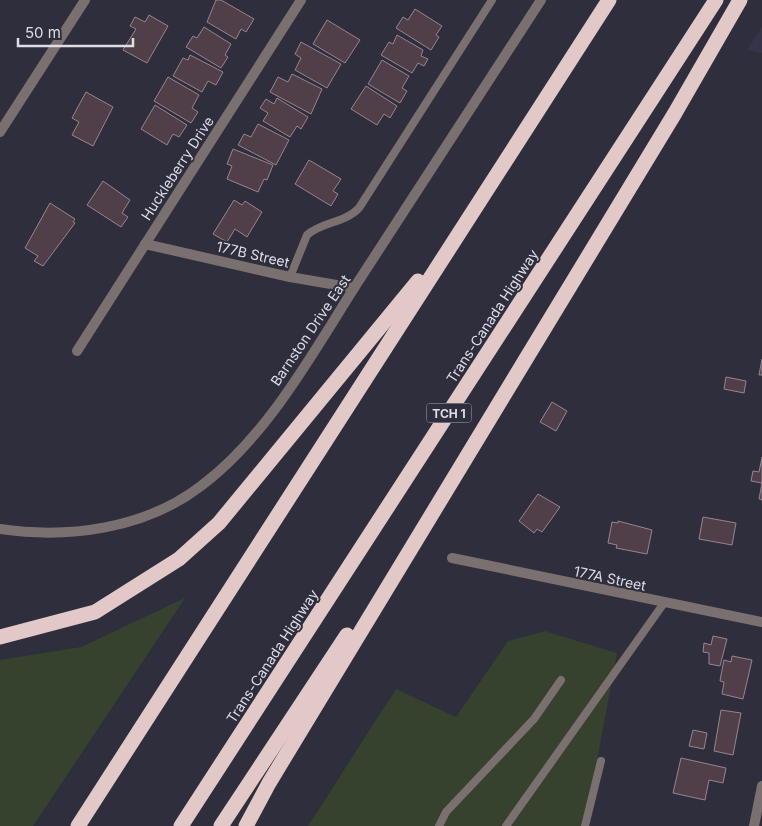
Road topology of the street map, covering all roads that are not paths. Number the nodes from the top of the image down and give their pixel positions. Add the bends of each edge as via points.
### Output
1 (85, 0) edge
2 (301, 0) edge
3 (492, 0) edge
4 (541, 0) edge
5 (609, 0) edge
6 (716, 0) edge
7 (740, 0) edge
8 (0, 132) edge
9 (456, 235) junction
10 (145, 244) junction
11 (290, 276) junction
12 (354, 288) junction
13 (77, 351) dead end
14 (471, 447) junction
15 (0, 529) edge
16 (452, 558) dead end
17 (664, 604) junction
18 (762, 622) edge
19 (0, 637) edge
20 (561, 680) dead end
21 (600, 761) dead end
22 (762, 786) edge
23 (78, 826) edge
24 (182, 826) edge
25 (221, 826) edge
26 (246, 826) edge
27 (439, 826) edge
28 (506, 826) edge
29 (585, 826) edge
30 (754, 826) edge

1 - 8 street
2 - 10 street, Huckleberry Drive
3 - 11 lane via 358,208 307,235
4 - 12 street, Barnston Drive East
5 - 9 highway
6 - 24 highway, Trans-Canada Highway / TCH 1
7 - 14 highway via 675,113
9 - 19 highway via 219,523 179,559 95,612
9 - 23 highway
10 - 11 street, 177B Street
10 - 13 street, Huckleberry Drive
11 - 12 street, 177B Street
12 - 15 street, Barnston Drive East via 298,375 245,447 200,487 147,515 87,531 49,533
14 - 25 highway
14 - 26 highway
16 - 17 street, 177A Street
17 - 18 street, 177A Street
17 - 28 lane
20 - 27 lane via 534,719 446,812
21 - 29 lane
22 - 30 street

